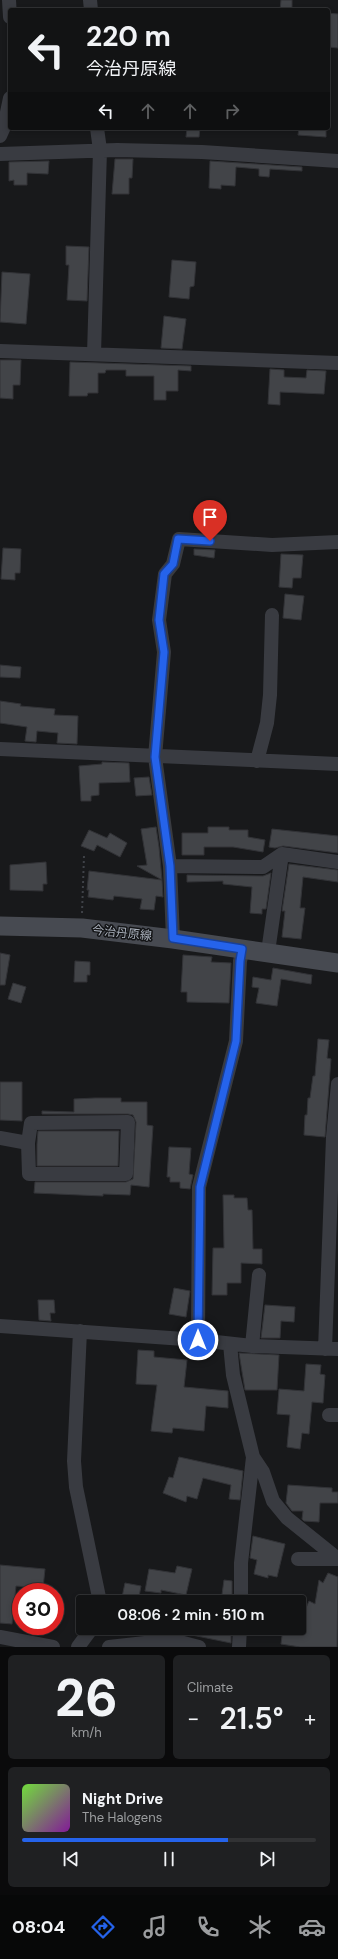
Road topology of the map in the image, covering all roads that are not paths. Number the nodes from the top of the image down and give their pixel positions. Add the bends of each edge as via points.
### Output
1 (8, 108) edge
2 (96, 130) edge
3 (0, 136) edge
4 (100, 150) junction
5 (0, 154) edge
6 (338, 161) edge
7 (0, 351) edge
8 (94, 354) junction
9 (338, 363) edge
10 (338, 542) edge
11 (272, 615) dead end
12 (0, 749) edge
13 (155, 757) junction
14 (257, 761) junction
15 (338, 764) edge
16 (282, 854) junction
17 (338, 862) edge
18 (170, 866) junction
19 (0, 926) edge
20 (173, 938) junction
21 (242, 949) junction
22 (268, 952) junction
23 (338, 963) edge
24 (338, 1084) edge
25 (0, 1138) edge
26 (28, 1143) junction
27 (259, 1275) dead end
28 (0, 1326) edge
29 (80, 1331) junction
30 (198, 1340) junction
31 (230, 1344) junction
32 (252, 1346) junction
33 (332, 1349) edge
34 (253, 1457) junction
35 (298, 1559) dead end
36 (338, 1559) edge
37 (99, 1595) edge
38 (241, 1595) edge
39 (87, 1635) edge
40 (240, 1635) edge
41 (0, 1637) edge
42 (53, 1647) edge
43 (78, 1647) edge
44 (109, 1647) edge
45 (199, 1647) edge
46 (239, 1647) edge

1 - 3 street
2 - 4 street
4 - 5 street
4 - 6 street via 202,152
4 - 8 street
7 - 8 street
8 - 9 street
10 - 13 street via 272,545 178,539 173,564 164,574 159,620 164,652
11 - 14 street via 270,695 267,723
12 - 13 street
13 - 14 street
13 - 18 street
14 - 15 street
16 - 17 street
16 - 18 street via 263,867
16 - 22 street
18 - 20 street
19 - 20 main road, 今治丹原線 via 82,928
20 - 21 main road, 今治丹原線
21 - 22 main road, 今治丹原線
21 - 30 street via 236,1041 200,1187
22 - 23 main road, 今治丹原線
24 - 33 street via 333,1137
25 - 26 street
26 - 26 street via 31,1123 128,1122 126,1174 29,1174
27 - 32 street
28 - 29 street
29 - 30 street
29 - 37 street via 74,1461 76,1487
30 - 31 street
31 - 32 street
31 - 34 street via 233,1375
32 - 33 street
34 - 36 street via 263,1472 273,1501 287,1518
34 - 38 street via 241,1563
35 - 36 street
39 - 43 street
40 - 46 street
41 - 42 street
44 - 45 street via 172,1640

